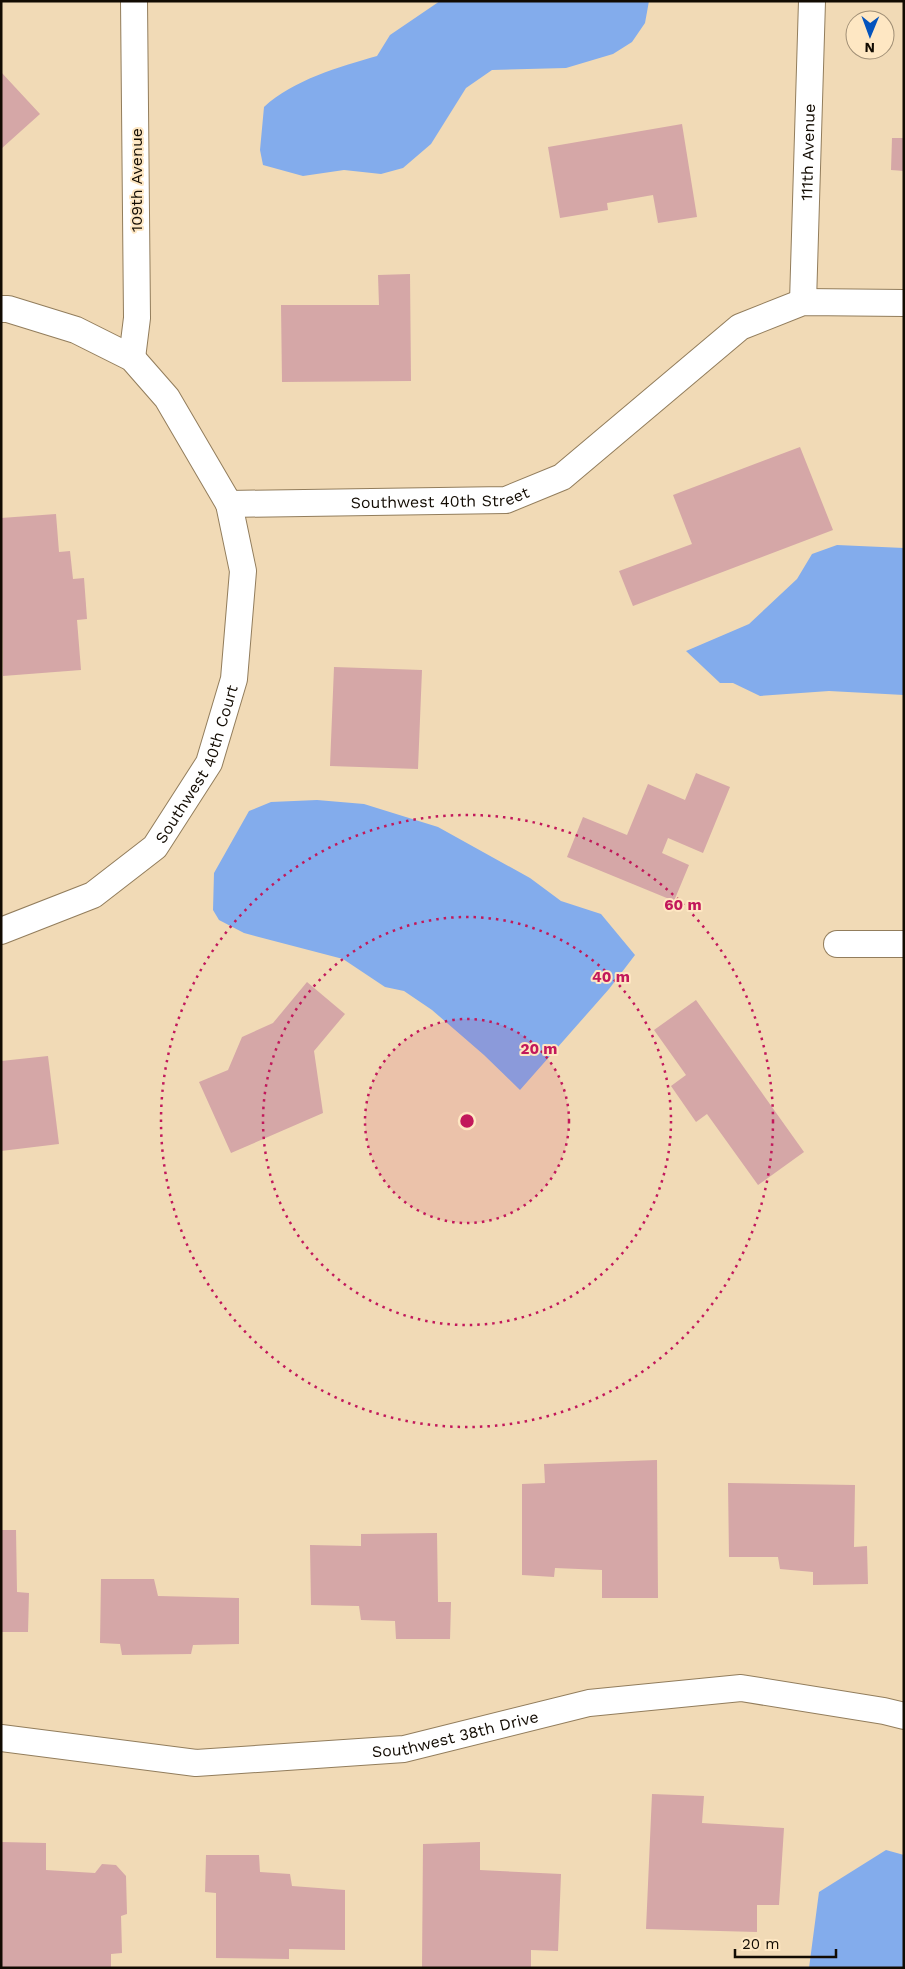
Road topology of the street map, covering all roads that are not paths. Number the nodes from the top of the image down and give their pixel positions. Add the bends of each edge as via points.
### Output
1 (134, 1) edge
2 (812, 1) edge
3 (804, 302) junction
4 (904, 303) edge
5 (1, 310) edge
6 (132, 358) junction
7 (229, 504) junction
8 (1, 931) edge
9 (837, 944) dead end
10 (904, 944) edge
11 (904, 1716) edge
12 (1, 1738) edge

1 - 6 street, 109th Avenue via 137,318
2 - 3 street, 111th Avenue
3 - 4 street, Southwest 40th Street
3 - 7 street, Southwest 40th Street via 740,327 562,477 506,500
5 - 6 street via 8,309 76,330
6 - 7 street via 167,398
7 - 8 street, Southwest 40th Court via 243,571 234,679 209,763 155,847 93,895
9 - 10 street
11 - 12 street, Southwest 38th Drive via 741,1688 590,1702 404,1750 196,1763

